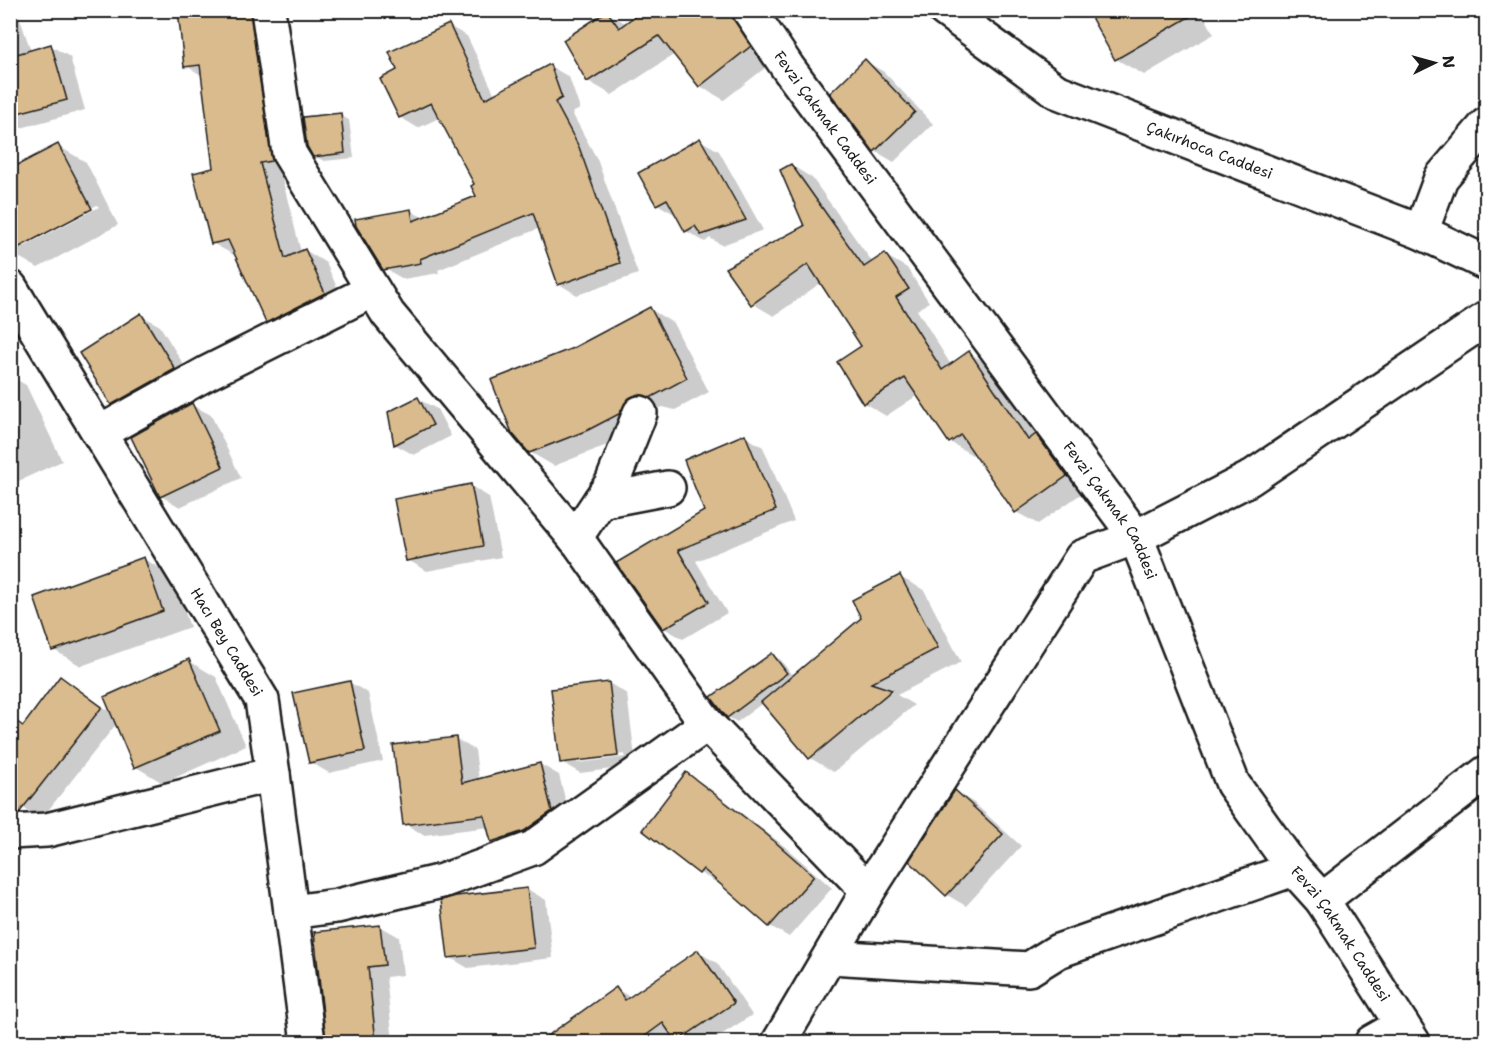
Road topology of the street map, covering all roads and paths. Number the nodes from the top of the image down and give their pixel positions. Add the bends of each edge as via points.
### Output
1 (268, 10) edge
2 (749, 10) edge
3 (945, 10) edge
4 (1486, 125) edge
5 (1421, 232) junction
6 (1486, 263) edge
7 (10, 287) edge
8 (373, 290) junction
9 (1486, 319) edge
10 (640, 413) dead end
11 (99, 433) junction
12 (669, 488) dead end
13 (600, 501) junction
14 (1136, 537) junction
15 (575, 538) junction
16 (707, 724) junction
17 (1486, 773) edge
18 (273, 774) junction
19 (10, 832) edge
20 (1294, 869) junction
21 (868, 891) junction
22 (1322, 900) junction
23 (291, 912) junction
24 (830, 957) junction
25 (1407, 1034) edge
26 (308, 1042) edge
27 (779, 1042) edge
28 (1372, 1042) edge

1 - 8 street via 289,153
2 - 14 street, Fevzi Çakmak Caddesi
3 - 5 street, Çakırhoca Caddesi via 1056,92
4 - 5 street via 1441,178
5 - 6 street, Çakırhoca Caddesi
7 - 11 street, Hacı Bey Caddesi
8 - 11 street
8 - 15 street via 388,314
9 - 14 street via 1249,479
10 - 13 street via 612,483
11 - 18 street, Hacı Bey Caddesi via 262,699
12 - 13 street
13 - 15 street
14 - 20 street, Fevzi Çakmak Caddesi via 1233,784
14 - 21 street via 1082,557
15 - 16 street
16 - 21 street
16 - 23 street via 533,848 442,881 337,906
17 - 22 street
18 - 19 street via 47,830
18 - 23 street, Hacı Bey Caddesi
20 - 22 street, Fevzi Çakmak Caddesi
20 - 24 street via 1058,951 1029,969
21 - 24 street
22 - 25 street, Fevzi Çakmak Caddesi
23 - 26 street, Hacı Bey Caddesi
24 - 27 street
25 - 28 street

